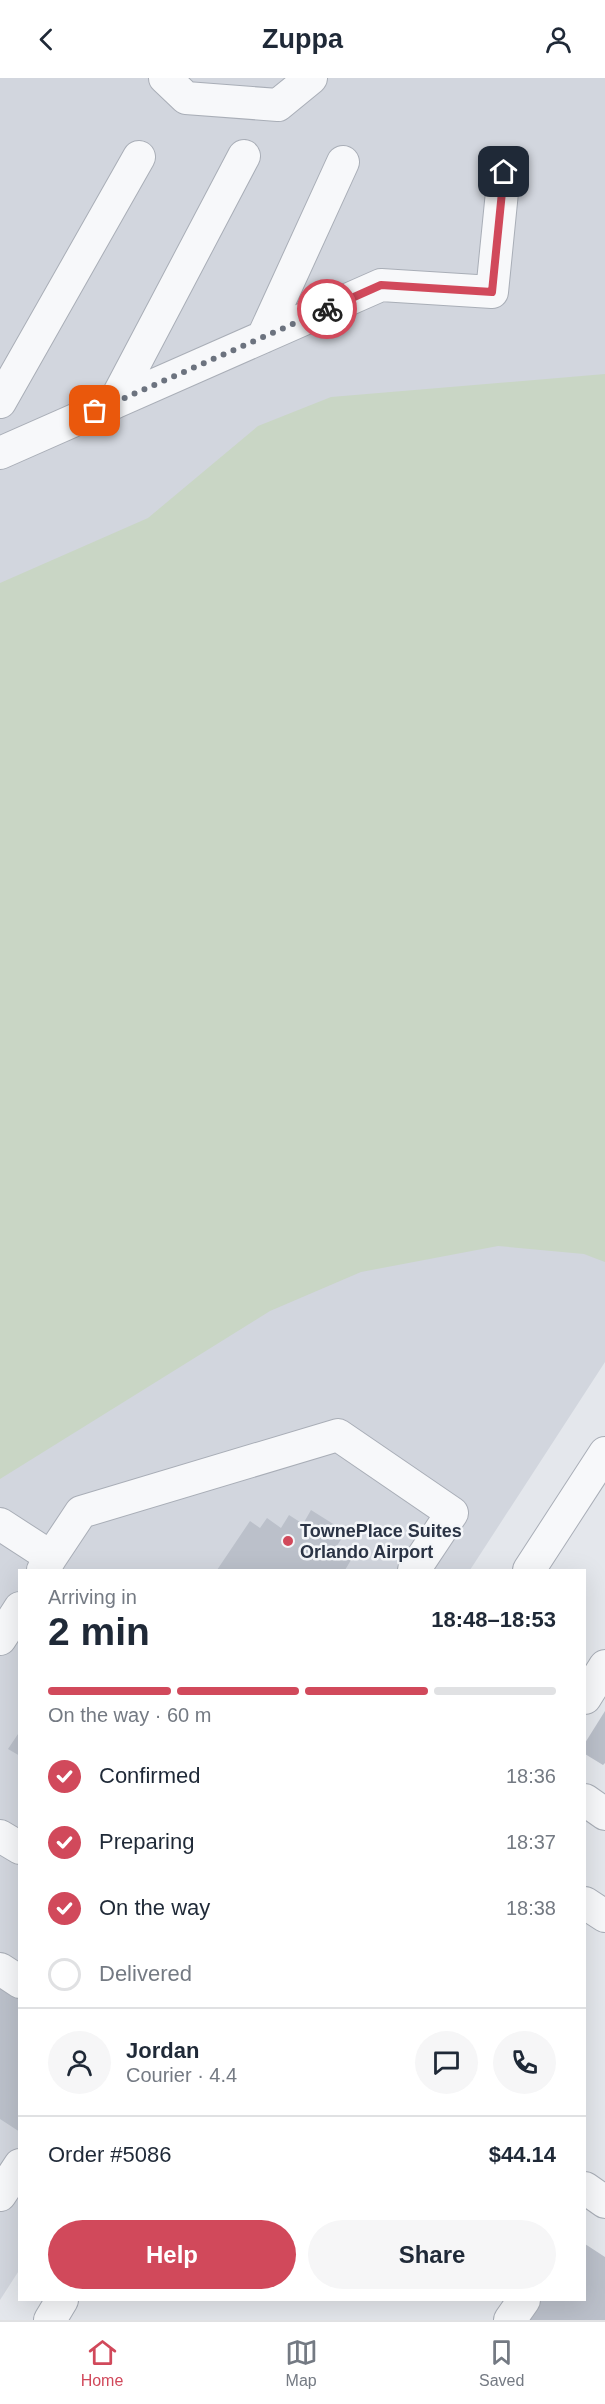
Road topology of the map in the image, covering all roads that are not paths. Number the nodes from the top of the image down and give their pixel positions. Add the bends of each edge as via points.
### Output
1 (165, 78) edge
2 (311, 78) edge
3 (244, 156) dead end
4 (139, 157) dead end
5 (343, 162) dead end
6 (504, 172) dead end
7 (263, 337) junction
8 (0, 402) edge
9 (114, 403) junction
10 (0, 453) edge
11 (605, 1453) edge
12 (0, 1524) edge
13 (47, 1564) edge
14 (415, 1569) edge
15 (530, 1569) edge
16 (18, 1611) edge
17 (0, 1639) edge
18 (605, 1666) edge
19 (586, 1696) edge
20 (0, 1836) edge
21 (18, 1847) edge
22 (586, 1904) edge
23 (605, 1916) edge
24 (0, 1969) edge
25 (18, 1981) edge
26 (61, 2301) edge
27 (523, 2301) edge
28 (50, 2320) edge
29 (510, 2320) edge

1 - 2 street via 186,98 278,105
3 - 9 street
4 - 8 street
5 - 7 street
6 - 7 street via 492,292 381,285
7 - 9 street
9 - 10 street
11 - 15 street
12 - 13 street
13 - 14 street via 81,1512 338,1435 452,1513
16 - 17 street
18 - 19 street
20 - 21 street
22 - 23 street
24 - 25 street
26 - 28 street
27 - 29 street

